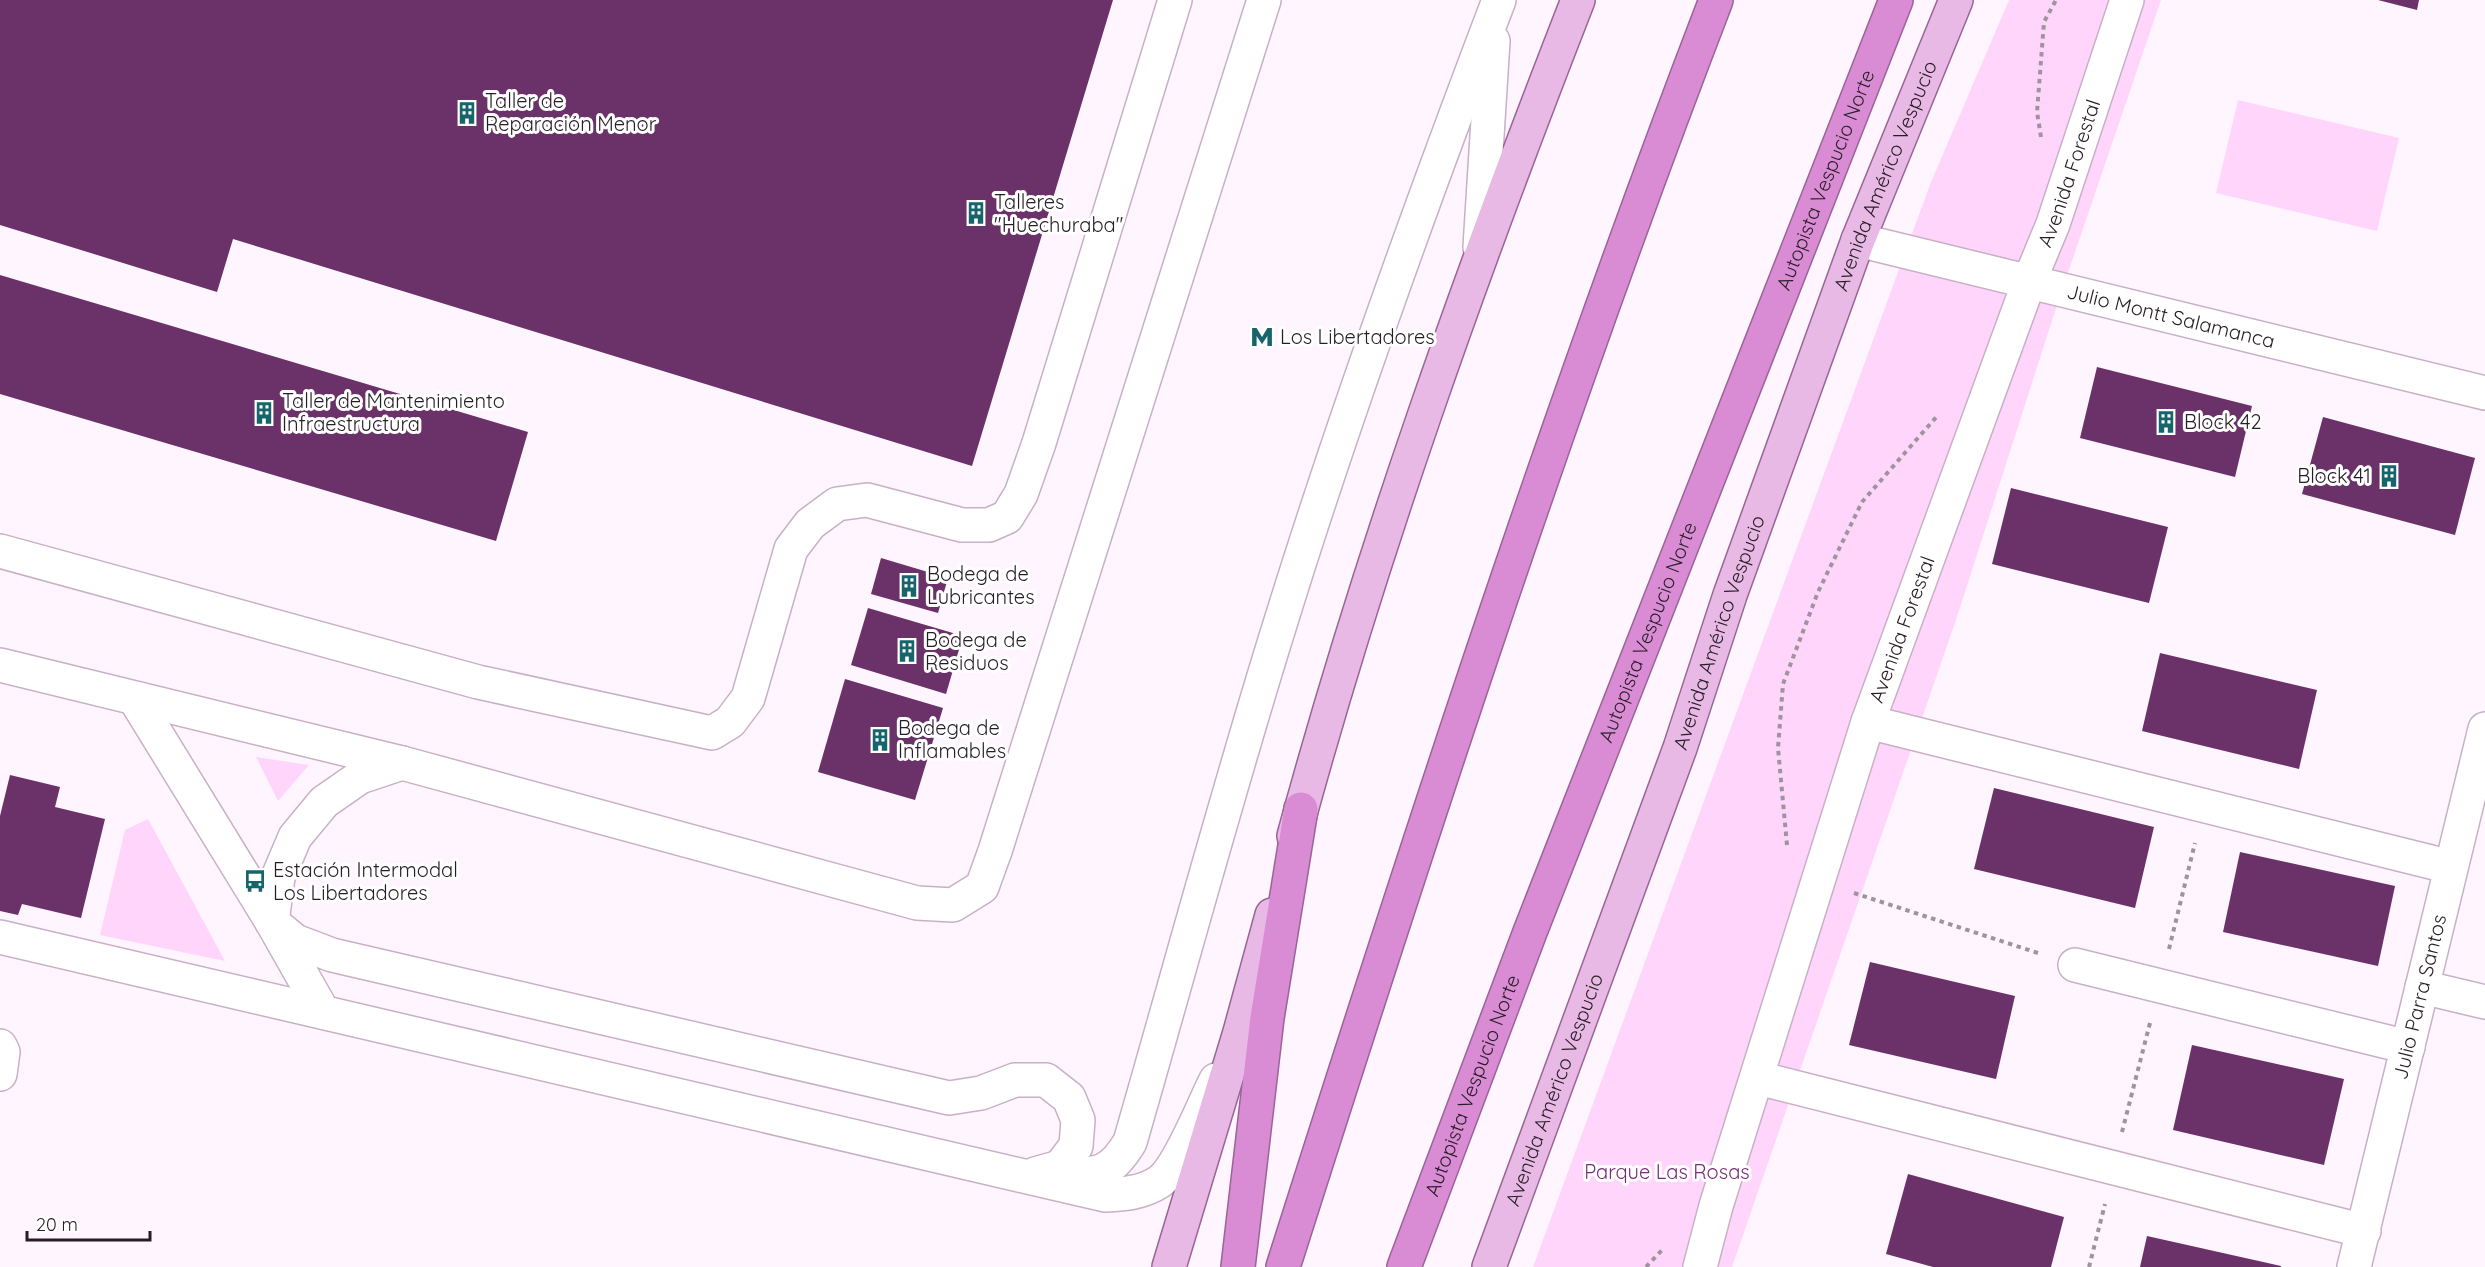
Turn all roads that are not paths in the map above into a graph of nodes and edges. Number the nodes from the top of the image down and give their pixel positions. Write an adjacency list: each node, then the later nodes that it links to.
1 (1175, 0): 13 (street)
2 (1264, 0): 18 (street)
3 (1578, 0): 10 (main road)
4 (1716, 0): 36 (highway)
5 (1896, 0): 37 (highway, Autopista Vespucio Norte)
6 (1956, 0): 9 (main road, Avenida Américo Vespucio)
7 (2127, 0): 11 (street, Avenida Forestal)
8 (1497, 5): 10 (street); 32 (street)
9 (1858, 240): 11 (street, Julio Montt Salamanca); 38 (main road, Avenida Américo Vespucio)
10 (1480, 255): 19 (main road)
11 (2029, 282): 12 (street, Julio Montt Salamanca); 16 (street, Avenida Forestal)
12 (2485, 393)
13 (0, 551)
14 (0, 665): 15 (street)
15 (135, 699): 18 (street); 21 (street)
16 (1868, 722): 20 (street); 31 (street, Avenida Forestal)
17 (2485, 729): 20 (street, Julio Parra Santos)
18 (402, 763): 21 (street)
19 (1301, 809): 27 (main road); 35 (highway)
20 (2451, 867): 24 (street, Julio Parra Santos)
21 (272, 922): 26 (street); 32 (street)
22 (0, 937): 26 (street)
23 (2075, 965): 29 (street)
24 (2422, 987): 25 (street); 29 (street, Julio Parra Santos)
25 (2485, 1002)
26 (323, 1012): 32 (street)
27 (1240, 1032): 32 (street); 34 (main road)
28 (0, 1046): 30 (street)
29 (2408, 1047): 33 (street, Julio Parra Santos)
30 (0, 1074)
31 (1758, 1078): 33 (street); 39 (street, Avenida Forestal)
32 (1024, 1177)
33 (2364, 1231): 40 (street, Julio Parra Santos)
34 (1169, 1267)
35 (1238, 1267)
36 (1283, 1267)
37 (1404, 1267)
38 (1489, 1267)
39 (1700, 1267)
40 (2355, 1267)

